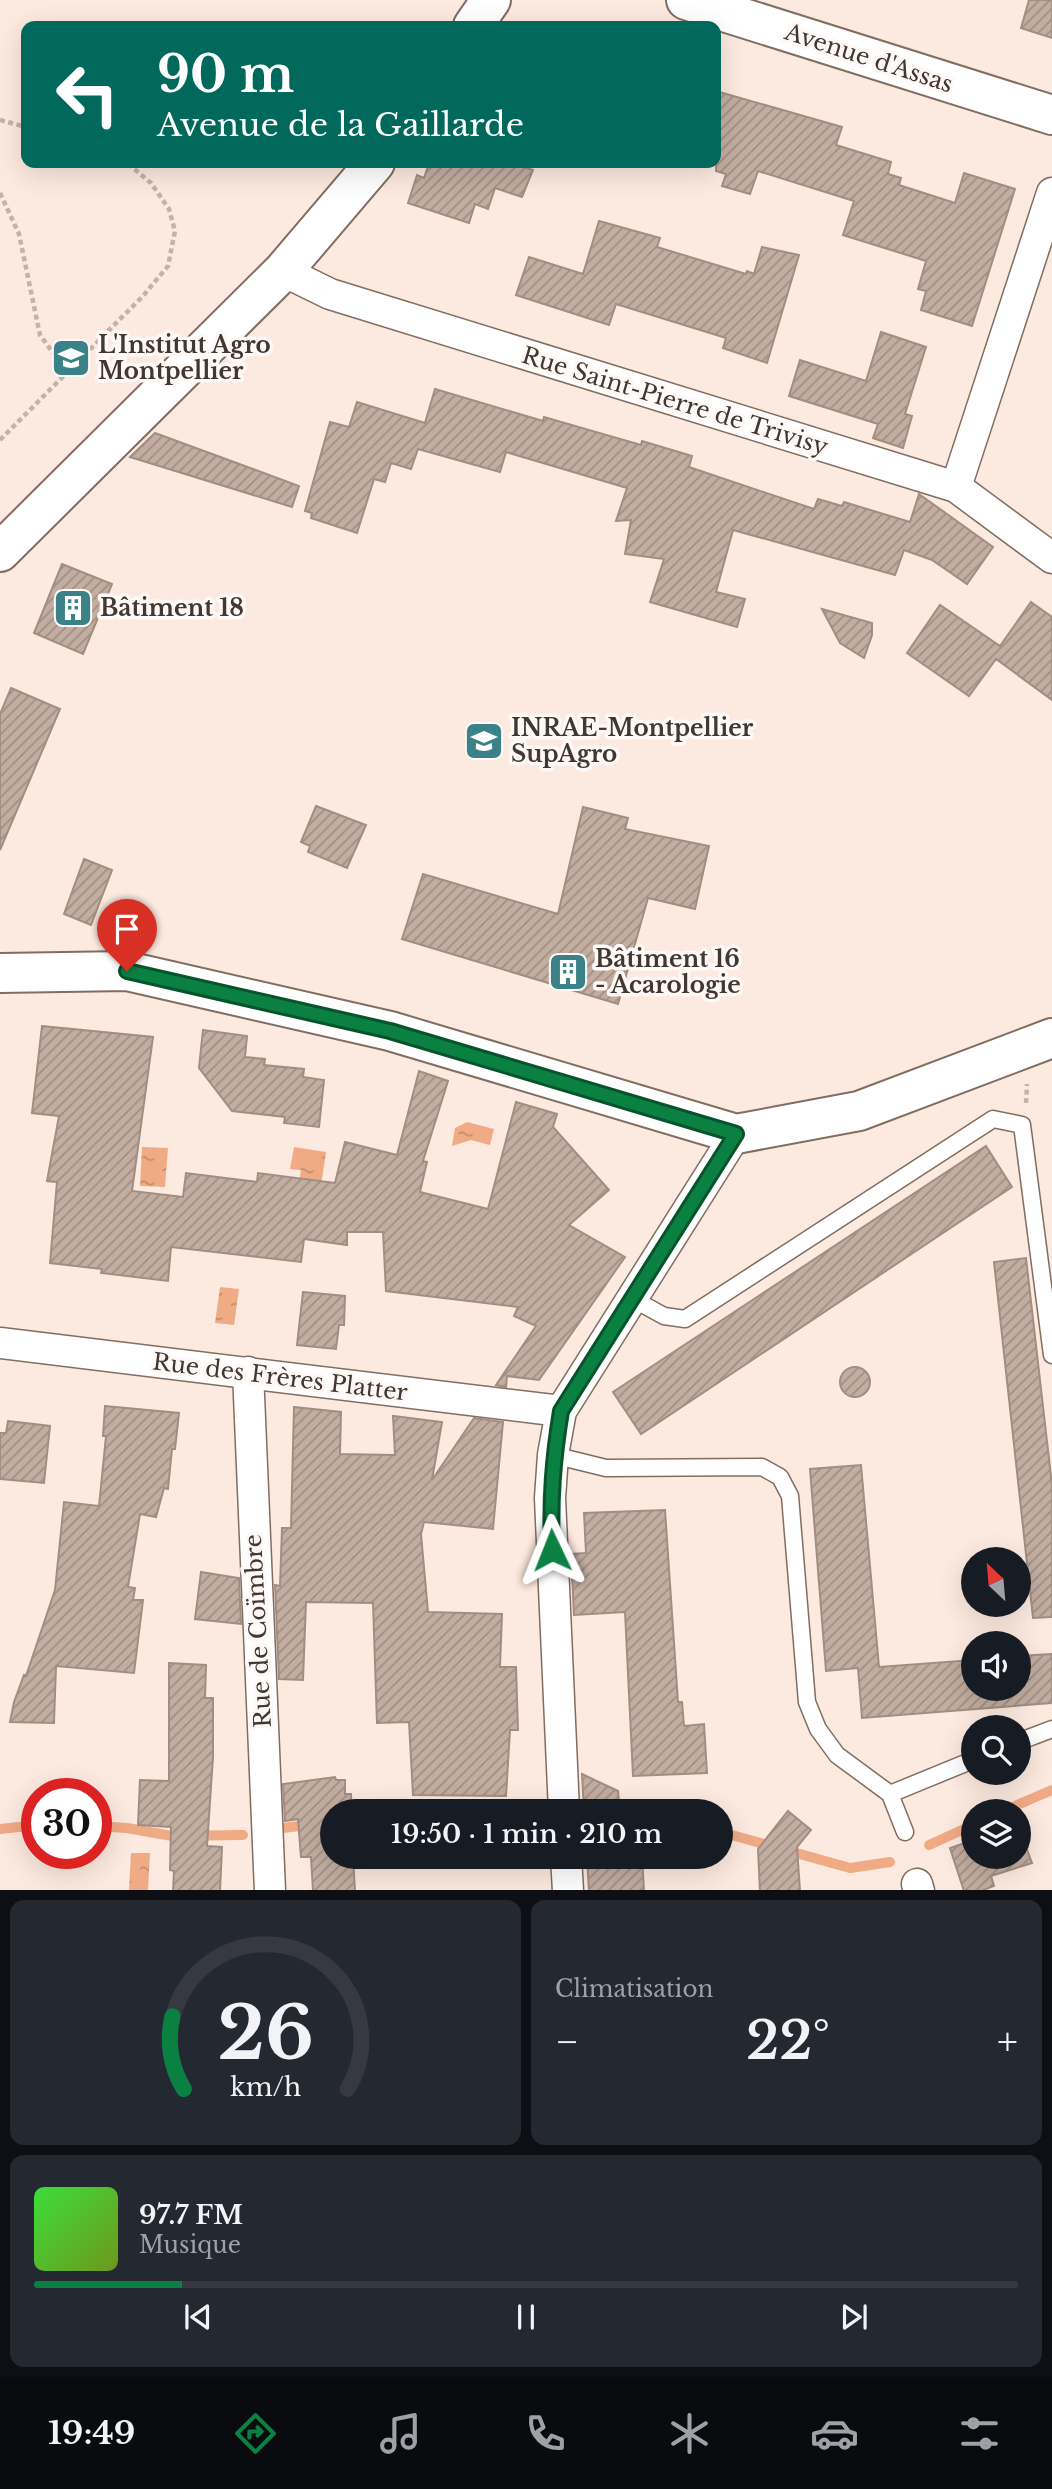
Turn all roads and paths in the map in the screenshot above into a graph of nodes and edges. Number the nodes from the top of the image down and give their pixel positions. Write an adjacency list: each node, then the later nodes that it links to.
1 (491, 0): 3 (street)
2 (686, 0): 4 (street, Avenue d'Assas)
3 (476, 21)
4 (1052, 116)
5 (0, 120): 6 (path)
6 (21, 126)
7 (133, 168): 12 (path)
8 (371, 168): 11 (street)
9 (1052, 192): 14 (street)
10 (0, 193): 12 (path)
11 (283, 271): 14 (street, Rue Saint-Pierre de Trivisy); 15 (street)
12 (67, 372): 13 (path)
13 (0, 440)
14 (956, 487): 16 (street, Rue Saint-Pierre de Trivisy)
15 (0, 552)
16 (1052, 558)
17 (0, 973): 19 (street)
18 (1052, 1038): 19 (street)
19 (736, 1134): 20 (street)
20 (633, 1299): 22 (lane); 24 (street)
21 (0, 1343): 23 (street, Rue des Frères Platter)
22 (1052, 1355)
23 (248, 1372): 24 (street, Rue des Frères Platter); 33 (street, Rue de Coïmbre)
24 (561, 1411): 25 (street)
25 (553, 1455): 29 (lane); 30 (street)
26 (1052, 1728): 27 (lane)
27 (1031, 1737)
28 (961, 1765): 29 (lane)
29 (890, 1794): 31 (lane)
30 (563, 1799)
31 (905, 1832)
32 (567, 1869): 34 (street)
33 (270, 1890)
34 (568, 1890)

